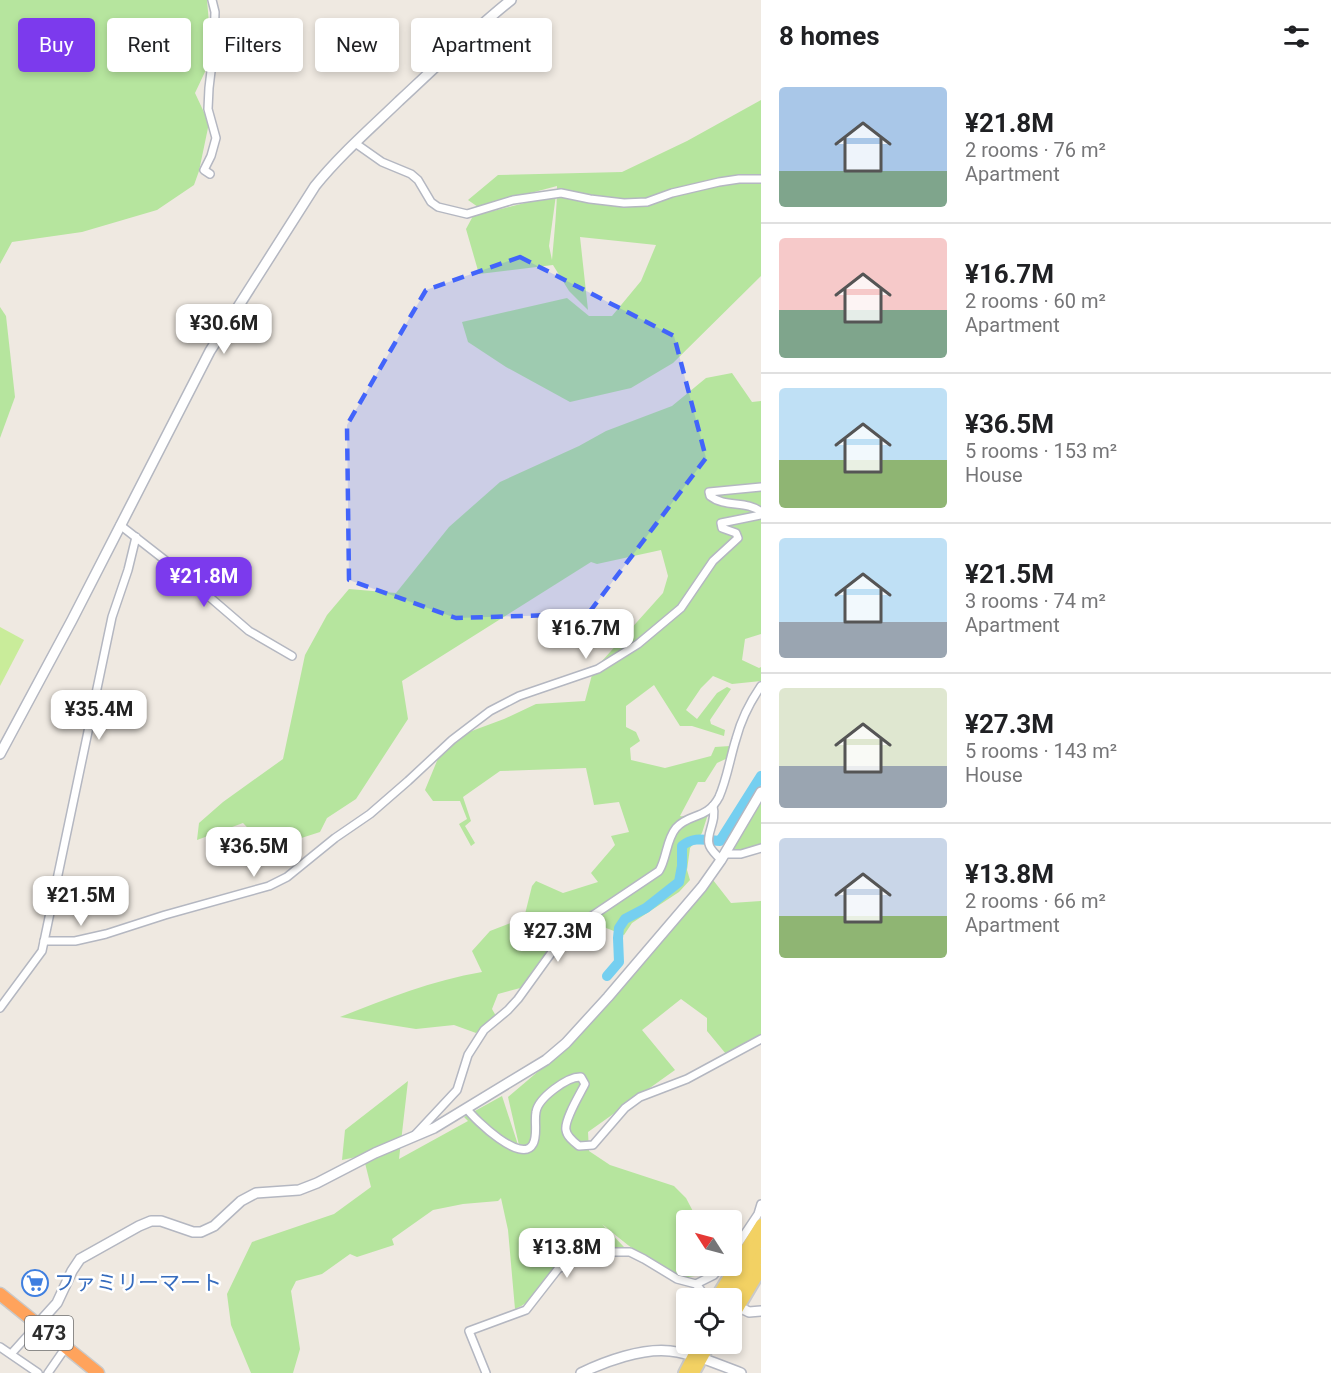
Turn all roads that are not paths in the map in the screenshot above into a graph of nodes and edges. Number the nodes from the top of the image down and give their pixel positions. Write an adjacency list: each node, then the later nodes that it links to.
1 (212, 0): 4 (street)
2 (512, 0): 3 (street)
3 (355, 143): 5 (street); 8 (street)
4 (210, 174)
5 (761, 179)
6 (761, 487): 7 (street)
7 (761, 513): 17 (street)
8 (120, 525): 9 (street); 12 (street)
9 (136, 537): 10 (street); 17 (street)
10 (292, 656)
11 (761, 686): 14 (street)
12 (0, 754)
13 (761, 792): 16 (street)
14 (713, 806): 16 (street); 21 (street)
15 (761, 848): 16 (street)
16 (722, 857): 20 (street)
17 (44, 941): 18 (street)
18 (0, 1008)
19 (761, 1039): 20 (street)
20 (467, 1109): 21 (street)
21 (414, 1136): 38 (street)
22 (761, 1204): 24 (street)
23 (761, 1224): 31 (main road)
24 (742, 1238)
25 (761, 1238): 32 (main road)
26 (761, 1254): 33 (main road)
27 (761, 1270): 35 (main road)
28 (712, 1276): 29 (street)
29 (696, 1284): 30 (street); 48 (street)
30 (699, 1288)
31 (722, 1288)
32 (731, 1288)
33 (742, 1293)
34 (0, 1294): 38 (highway, 473)
35 (742, 1297)
36 (742, 1311): 37 (street)
37 (761, 1311)
38 (38, 1324): 40 (highway, 473); 41 (street)
39 (0, 1347): 41 (street)
40 (66, 1347): 46 (street); 47 (highway, 473)
41 (11, 1354): 45 (street)
42 (697, 1354): 44 (main road)
43 (700, 1354): 44 (main road)
44 (697, 1357): 49 (street); 50 (main road); 51 (main road); 52 (street)
45 (38, 1373)
46 (48, 1373)
47 (98, 1373)
48 (486, 1373)
49 (581, 1373)
50 (684, 1373)
51 (694, 1373)
52 (741, 1373)

